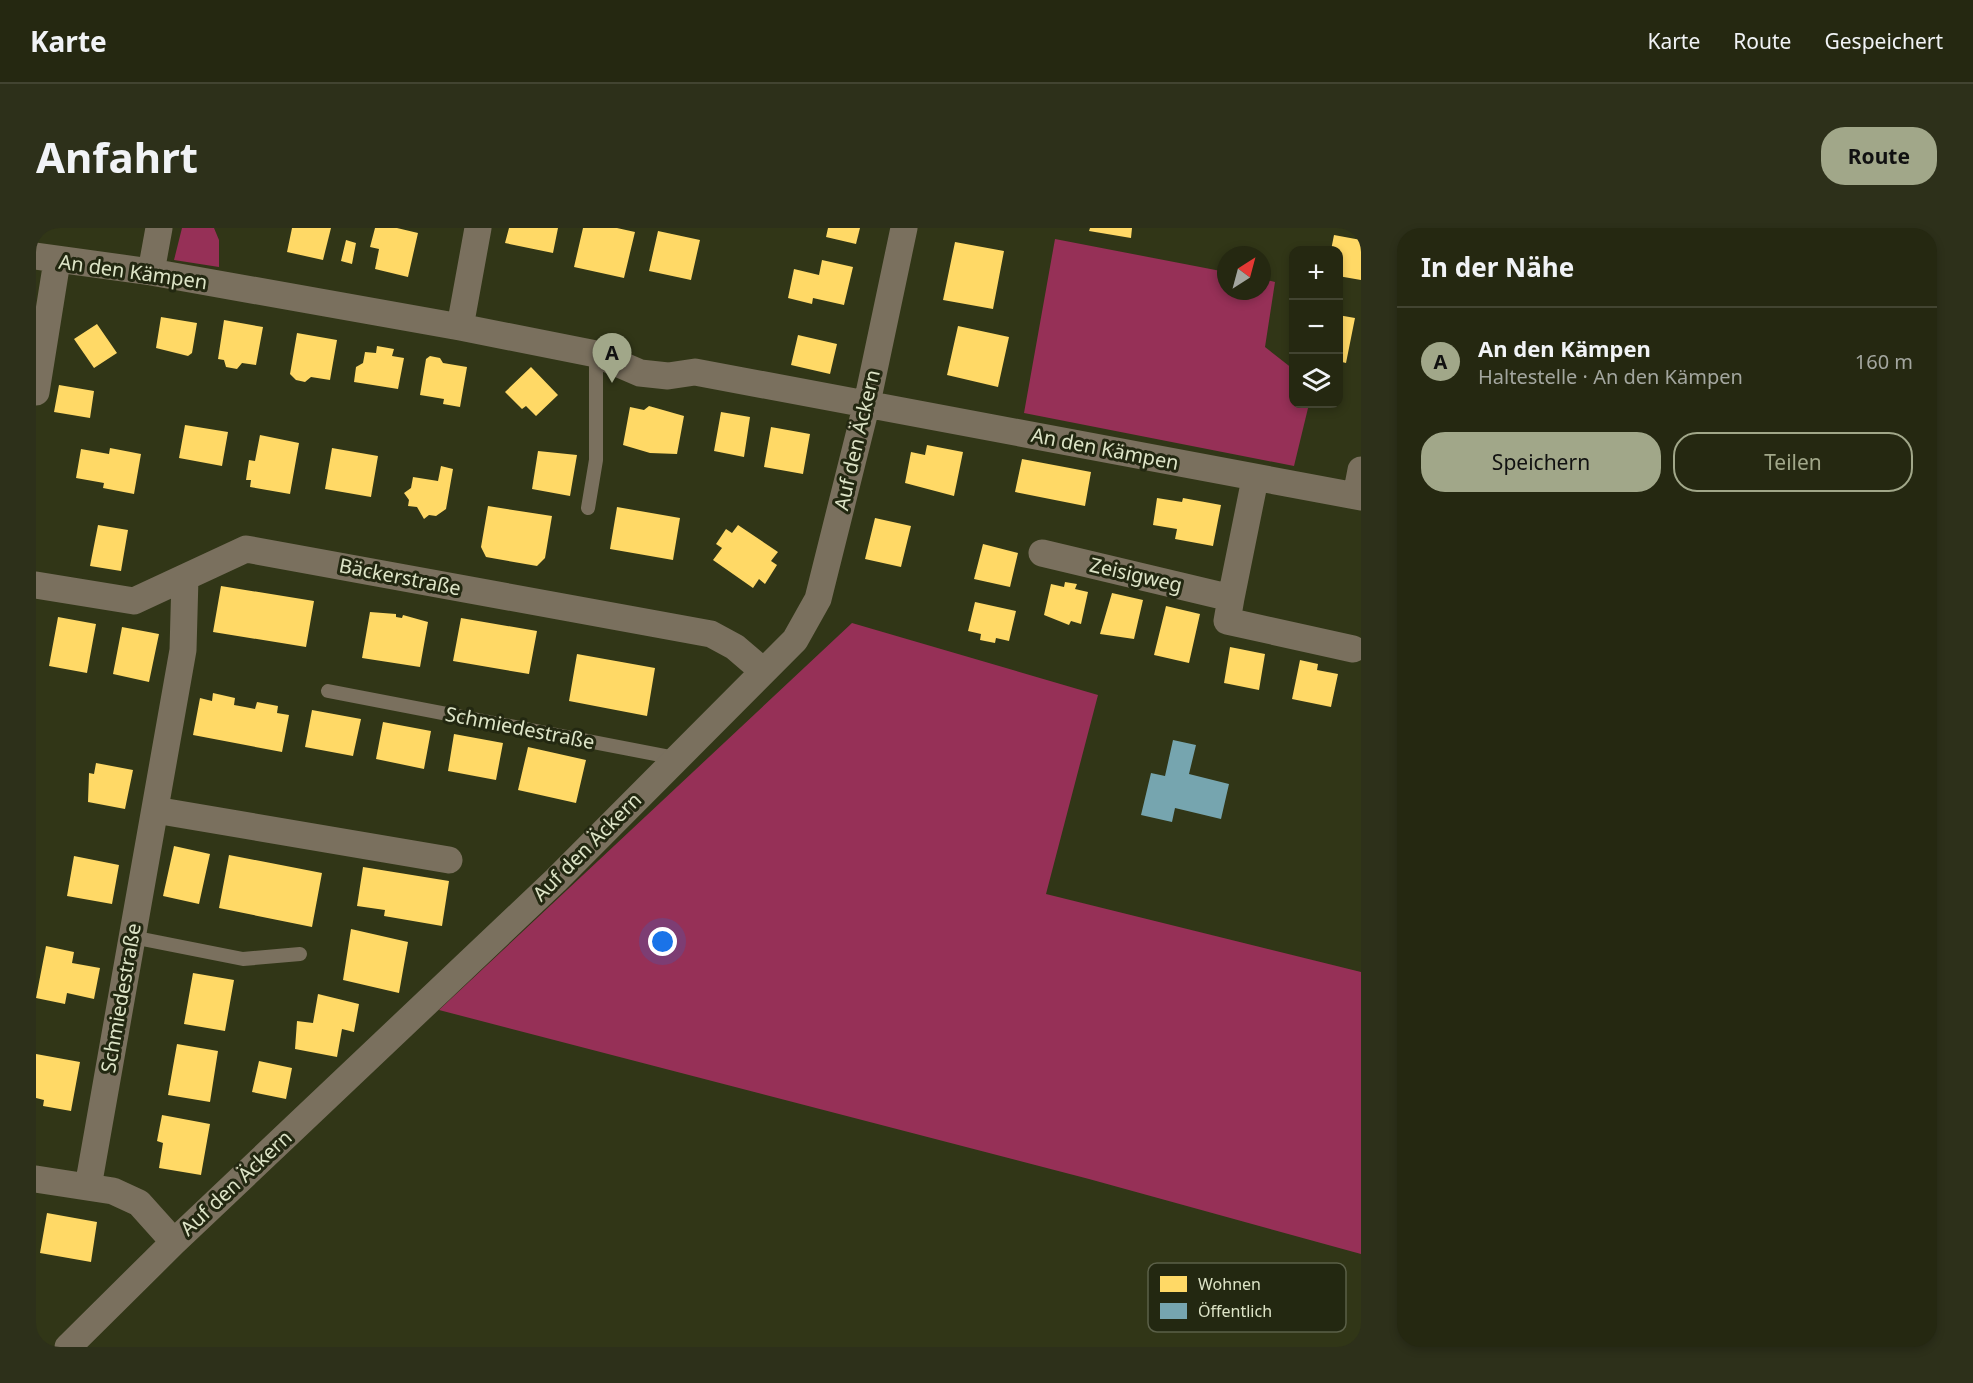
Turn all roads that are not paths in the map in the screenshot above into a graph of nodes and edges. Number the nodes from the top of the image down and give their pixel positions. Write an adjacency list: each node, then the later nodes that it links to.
1 (159, 228): 5 (street)
2 (478, 228): 6 (street)
3 (904, 228): 9 (street, Auf den Äckern)
4 (46, 259): 5 (street, An den Kämpen); 8 (street)
5 (151, 272): 6 (street, An den Kämpen)
6 (460, 327): 7 (street, An den Kämpen)
7 (596, 354): 9 (street, An den Kämpen); 12 (lane)
8 (36, 392)
9 (867, 403): 10 (street, An den Kämpen); 18 (street, Auf den Äckern)
10 (1255, 479): 11 (street, An den Kämpen); 16 (street)
11 (1359, 488)
12 (588, 508)
13 (1042, 553): 16 (street, Zeisigweg)
14 (185, 578): 15 (street, Bäckerstraße); 18 (street, Bäckerstraße); 21 (street, Schmiedestraße)
15 (36, 585)
16 (1231, 598): 17 (street)
17 (1353, 649)
18 (763, 671): 20 (street, Auf den Äckern)
19 (328, 691): 20 (lane, Schmiedestraße)
20 (676, 758): 27 (street, Auf den Äckern)
21 (155, 810): 22 (street); 23 (street, Schmiedestraße)
22 (449, 860)
23 (132, 937): 24 (lane); 26 (street, Schmiedestraße)
24 (300, 954)
25 (36, 1179): 26 (street)
26 (88, 1187): 27 (street)
27 (174, 1242): 28 (street, Auf den Äckern)
28 (68, 1347)

